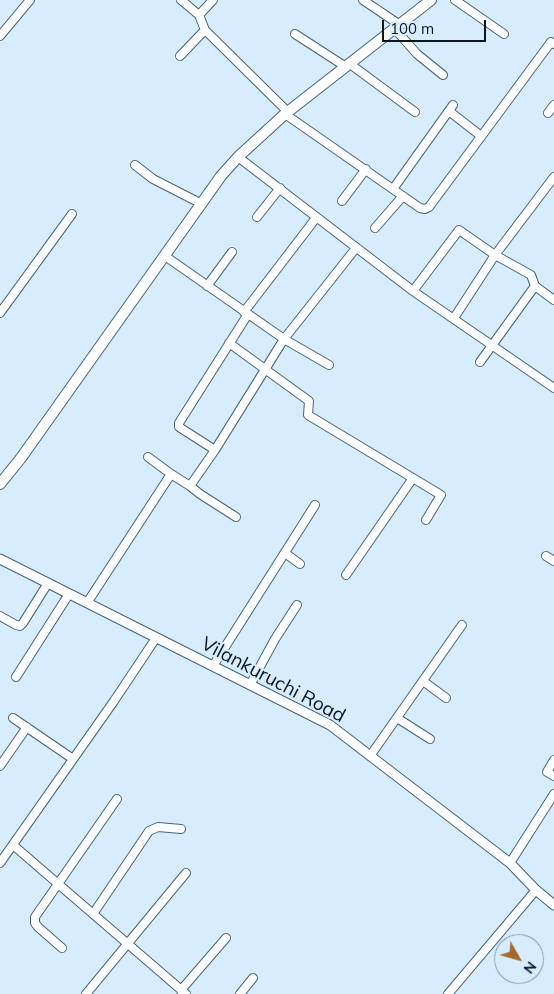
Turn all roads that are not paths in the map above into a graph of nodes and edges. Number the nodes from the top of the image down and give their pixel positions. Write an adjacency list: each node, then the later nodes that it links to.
1 (30, 0): 10 (street)
2 (182, 0): 7 (street)
3 (213, 0): 7 (street)
4 (363, 0): 8 (street)
5 (431, 0): 8 (main road)
6 (455, 0): 12 (street)
7 (199, 15): 9 (street)
8 (397, 27): 15 (main road); 16 (street)
9 (205, 30): 14 (street); 19 (street)
10 (2, 31)
11 (295, 34): 15 (street)
12 (504, 34)
13 (554, 44): 21 (street)
14 (180, 56)
15 (348, 65): 18 (street); 19 (main road)
16 (443, 75)
17 (554, 105): 20 (street)
18 (415, 112)
19 (286, 113): 22 (main road); 24 (street)
20 (548, 113)
21 (481, 136): 27 (street); 28 (street)
22 (238, 157): 26 (street); 30 (main road)
23 (135, 165): 30 (street)
24 (366, 170): 27 (street); 29 (street)
25 (554, 177): 37 (street)
26 (280, 188): 32 (street); 33 (street)
27 (393, 189): 28 (street)
28 (403, 196): 34 (street)
29 (342, 202)
30 (202, 204): 38 (main road)
31 (72, 214): 43 (street)
32 (257, 217)
33 (316, 218): 35 (street); 44 (street)
34 (375, 228)
35 (356, 248): 41 (street); 46 (street)
36 (232, 252): 39 (street)
37 (495, 255): 40 (street); 41 (street); 45 (street)
38 (165, 256): 39 (street); 57 (main road)
39 (207, 286): 44 (street)
40 (535, 286): 42 (street); 48 (street)
41 (413, 291): 45 (street)
42 (554, 300)
43 (0, 313)
44 (246, 313): 46 (street); 47 (street)
45 (454, 318): 48 (street)
46 (284, 339): 50 (street); 51 (street)
47 (229, 343): 51 (street); 53 (street)
48 (492, 344): 49 (street); 52 (street)
49 (480, 362)
50 (329, 365)
51 (264, 369): 53 (street); 56 (street)
52 (554, 388)
53 (215, 450): 58 (street)
54 (148, 457): 55 (street)
55 (171, 474): 58 (street); 70 (street)
56 (413, 478): 61 (street); 67 (street)
57 (0, 484)
58 (190, 486): 60 (street)
59 (316, 506): 62 (street)
60 (236, 517)
61 (426, 520)
62 (285, 554): 66 (street); 75 (street)
63 (546, 556): 65 (street)
64 (0, 559): 68 (street, Vilankuruchi Road)
65 (554, 561)
66 (300, 564)
67 (346, 575)
68 (48, 583): 69 (street, Vilankuruchi Road); 72 (street)
69 (69, 594): 70 (street, Vilankuruchi Road); 76 (street)
70 (87, 603): 74 (street, Vilankuruchi Road)
71 (297, 605): 78 (street)
72 (0, 616)
73 (462, 625): 77 (street)
74 (156, 638): 75 (street, Vilankuruchi Road); 85 (street)
75 (213, 666): 78 (street, Vilankuruchi Road)
76 (16, 677)
77 (423, 681): 79 (street); 81 (street)
78 (250, 685): 84 (street, Vilankuruchi Road)
79 (446, 698)
80 (13, 718): 82 (street)
81 (397, 718): 83 (street); 84 (street)
82 (27, 728): 85 (street); 87 (street)
83 (430, 739)
84 (370, 756): 94 (street, Vilankuruchi Road)
85 (74, 758): 92 (street)
86 (554, 760): 88 (street)
87 (0, 766)
88 (554, 776)
89 (554, 794): 94 (street)
90 (117, 799): 96 (street)
91 (181, 829): 99 (street)
92 (13, 845): 93 (street); 96 (street)
93 (0, 863)
94 (510, 863): 97 (street, Vilankuruchi Road)
95 (186, 873): 101 (street)
96 (59, 884): 99 (street); 102 (street)
97 (536, 890): 98 (street, Vilankuruchi Road); 107 (street)
98 (554, 905)
99 (93, 914): 101 (street)
100 (226, 938): 104 (street)
101 (128, 944): 104 (street); 105 (street)
102 (62, 948)
103 (253, 978): 106 (street)
104 (183, 993)
105 (86, 994)
106 (240, 994)
107 (448, 994)

